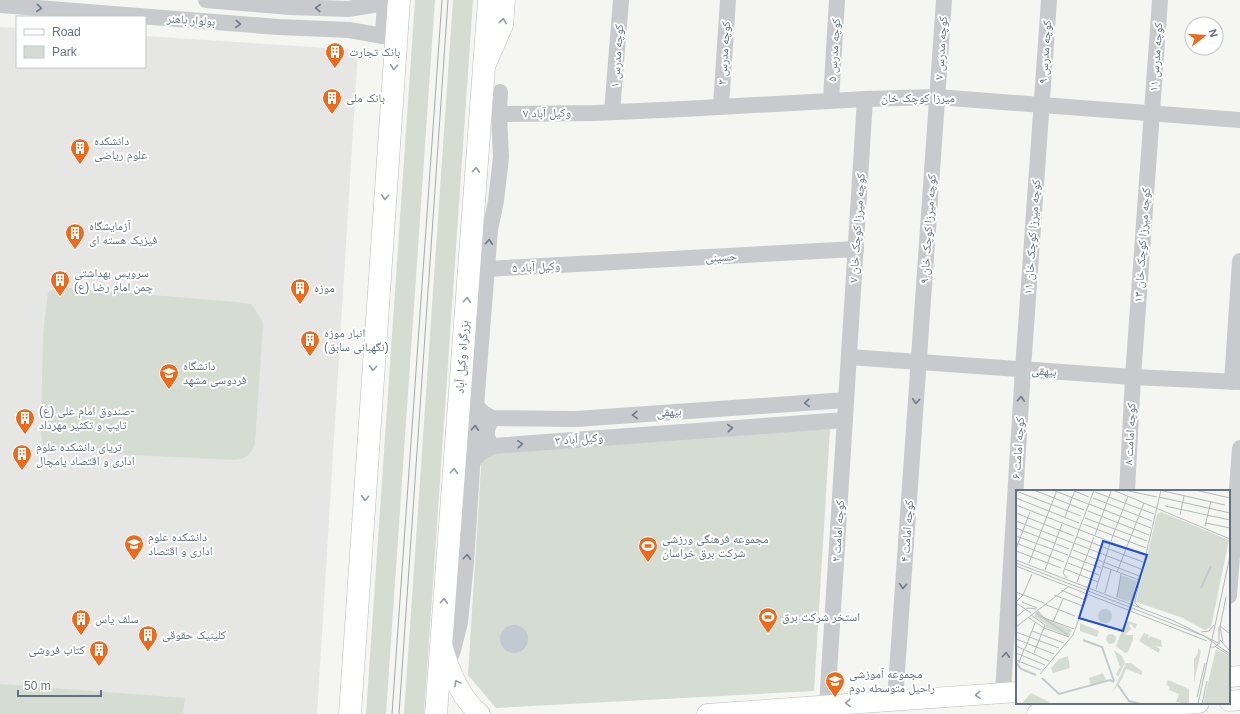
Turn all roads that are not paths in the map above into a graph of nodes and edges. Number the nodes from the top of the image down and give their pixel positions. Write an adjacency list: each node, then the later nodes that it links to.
1 (206, 0): 11 (street, بولوار باهنر)
2 (489, 0): 16 (highway, بزرگراه وکیل آباد)
3 (505, 0): 16 (main road, one-way to 3)
4 (621, 0): 23 (street, کوچه مدرس ۱)
5 (728, 0): 22 (street, کوچه مدرس ۳)
6 (838, 0): 20 (street, کوچه مدرس ۵)
7 (944, 0): 18 (street, کوچه مدرس ۷)
8 (1049, 0): 21 (street, کوچه مدرس ۹)
9 (1160, 0): 25 (street, کوچه مدرس ۱۱)
10 (390, 1): 14 (street, بولوار باهنر); 15 (street, بولوار باهنر); 60 (highway, one-way to 60)
11 (290, 3): 14 (street, بولوار باهنر, one-way to 11)
12 (0, 5): 13 (street, بولوار باهنر, one-way to 13)
13 (123, 8): 15 (street, بولوار باهنر, one-way to 15)
14 (348, 9): 15 (street)
15 (349, 30)
16 (484, 67): 50 (highway, بزرگراه وکیل آباد, one-way to 16)
17 (500, 92): 26 (street)
18 (937, 97): 19 (street, میرزا کوچک خان); 21 (street, میرزا کوچک خان); 33 (street, کوچه میرزا کوچک خان ۹)
19 (865, 98): 20 (street, میرزا کوچک خان); 28 (street, کوچه میرزا کوچک خان ۷)
20 (831, 100): 22 (street, میرزا کوچک خان)
21 (1042, 105): 25 (street, میرزا کوچک خان); 34 (street, کوچه میرزا کوچک خان ۱۱)
22 (721, 106): 23 (street, میرزا کوچک خان)
23 (612, 112): 24 (street, میرزا کوچک خان)
24 (595, 113): 26 (street, ۷ وکیل آباد)
25 (1152, 113): 27 (street, میرزا کوچک خان); 35 (street, کوچه میرزا کوچک خان ۱۳)
26 (499, 114): 31 (street, one-way to 26)
27 (1240, 120)
28 (856, 249): 30 (street, حسینی); 32 (street, کوچه میرزا کوچک خان ۷)
29 (1240, 261): 36 (street)
30 (586, 264): 31 (street, وکیل آباد ۵)
31 (487, 269): 38 (street)
32 (849, 357): 33 (street, بیهقی); 37 (street, کوچه امامت ۲)
33 (918, 362): 34 (street, بیهقی); 55 (street, کوچه امامت ۴, one-way to 55)
34 (1023, 369): 35 (street, بیهقی); 46 (street, کوچه امامت ۶, one-way to 34)
35 (1133, 377): 36 (street, بیهقی); 47 (street, کوچه امامت ۸)
36 (1236, 382)
37 (846, 400): 39 (street, بیهقی, one-way to 39); 41 (street, کوچه امامت ۲)
38 (476, 406): 40 (street); 45 (street, one-way to 38)
39 (691, 411): 40 (street, بیهقی, one-way to 40); 42 (street)
40 (492, 418): 43 (street)
41 (845, 420): 42 (street, بیهقی, one-way to 41); 59 (street, کوچه امامت ۲)
42 (691, 431): 43 (street, ۳ وکیل آباد, one-way to 42)
43 (493, 446): 45 (street, ۳ وکیل آباد)
44 (1240, 448): 49 (street)
45 (473, 461): 51 (street, one-way to 45)
46 (1018, 490)
47 (1127, 490)
48 (1016, 543): 54 (street, کوچه امامت ۶, one-way to 48)
49 (1230, 583)
50 (441, 640): 51 (main road); 61 (highway, بزرگراه وکیل آباد)
51 (448, 664): 62 (main road, one-way to 51)
52 (1240, 676): 53 (main road)
53 (1230, 677)
54 (1010, 693): 55 (main road, one-way to 55)
55 (895, 700): 59 (main road, one-way to 59)
56 (1240, 700): 57 (main road)
57 (1230, 701)
58 (1184, 704): 64 (main road)
59 (827, 705): 63 (main road)
60 (350, 714)
61 (436, 714)
62 (480, 714)
63 (707, 714)
64 (1037, 714)

